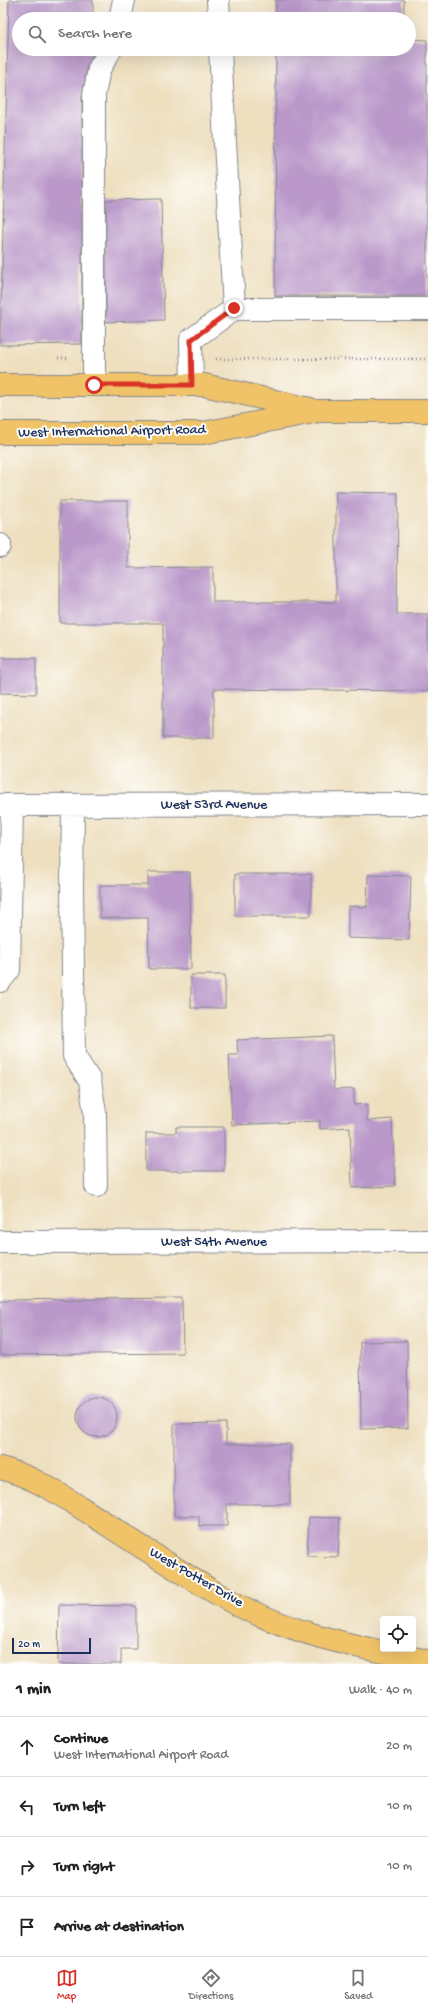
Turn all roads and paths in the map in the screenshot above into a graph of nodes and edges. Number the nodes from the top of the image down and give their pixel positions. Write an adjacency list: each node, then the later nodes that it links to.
1 (124, 0): 3 (street)
2 (218, 0): 4 (street)
3 (121, 12)
4 (219, 12)
5 (107, 56): 10 (street)
6 (220, 56): 7 (street)
7 (234, 308): 8 (street); 11 (street)
8 (428, 308)
9 (0, 385): 10 (main road, West International Airport Road)
10 (94, 385): 11 (main road, West International Airport Road)
11 (192, 385): 12 (main road, West International Airport Road)
12 (319, 411): 13 (main road, West International Airport Road); 14 (main road, West International Airport Road)
13 (428, 411)
14 (0, 433)
15 (428, 804): 16 (street, West 53rd Avenue)
16 (73, 805): 17 (street, West 53rd Avenue); 19 (street)
17 (6, 806): 18 (street)
18 (0, 982)
19 (96, 1186)
20 (428, 1241): 21 (street, West 54th Avenue)
21 (0, 1242)
22 (0, 1468): 23 (main road, West Potter Drive)
23 (428, 1662)

